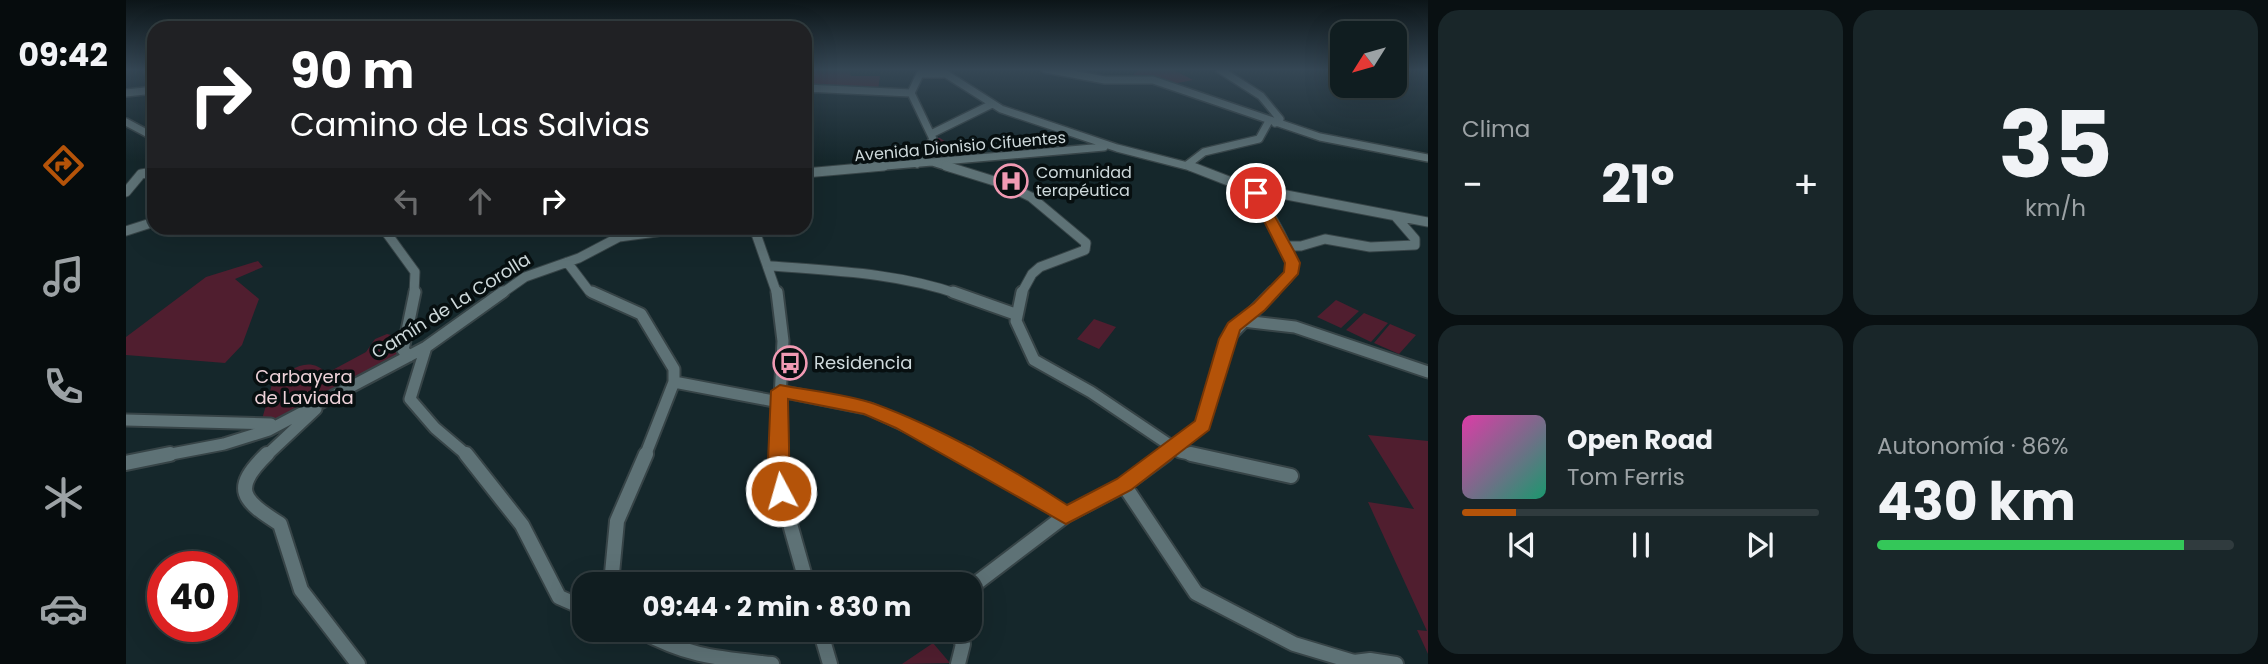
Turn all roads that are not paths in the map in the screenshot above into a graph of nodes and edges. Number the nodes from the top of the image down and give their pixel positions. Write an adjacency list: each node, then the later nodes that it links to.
1 (914, 100): 9 (street)
2 (986, 100): 5 (street)
3 (1210, 100): 7 (street)
4 (1267, 100): 7 (street)
5 (992, 104): 9 (street); 10 (street)
6 (126, 122): 8 (street)
7 (1272, 122): 11 (street); 14 (street)
8 (147, 133)
9 (931, 134): 13 (street)
10 (1097, 145): 12 (street, Avenida Dionisio Cifuentes); 14 (street, Avenida Dionisio Cifuentes)
11 (1428, 158)
12 (932, 162): 13 (street, Avenida Dionisio Cifuentes); 29 (street)
13 (917, 164): 15 (street, Avenida Dionisio Cifuentes)
14 (1188, 164): 17 (street, Avenida Dionisio Cifuentes)
15 (812, 172)
16 (147, 173): 18 (street)
17 (1255, 190): 19 (street, Avenida Dionisio Cifuentes); 26 (street)
18 (126, 192)
19 (1396, 218): 20 (street, Avenida Dionisio Cifuentes); 26 (street)
20 (1428, 222)
21 (147, 224): 22 (street)
22 (126, 231)
23 (388, 235): 32 (street)
24 (634, 235): 27 (street, Camín de La Corolla)
25 (757, 235): 28 (street)
26 (1285, 246): 30 (street)
27 (567, 262): 31 (street, Camín de La Corolla); 34 (street)
28 (771, 266): 29 (street); 35 (street)
29 (1015, 314): 39 (street)
30 (1243, 321): 33 (street); 39 (street)
31 (425, 346): 32 (street, Camín de La Corolla); 47 (street)
32 (409, 356): 36 (street, Camín de La Corolla)
33 (1428, 372)
34 (674, 382): 35 (street); 44 (street)
35 (779, 397): 43 (street); 45 (street)
36 (318, 405): 38 (street, Camín de La Corolla); 51 (street)
37 (126, 420): 38 (street)
38 (288, 421): 40 (street)
39 (1174, 447): 41 (street); 42 (street)
40 (126, 463)
41 (1291, 476)
42 (1124, 485): 43 (street); 55 (street)
43 (1066, 515): 46 (street)
44 (612, 572)
45 (804, 572)
46 (982, 579)
47 (572, 603)
48 (661, 642): 52 (street)
49 (824, 642): 53 (street)
50 (962, 642): 54 (street)
51 (358, 664)
52 (772, 664)
53 (830, 664)
54 (958, 664)
55 (1396, 664)

